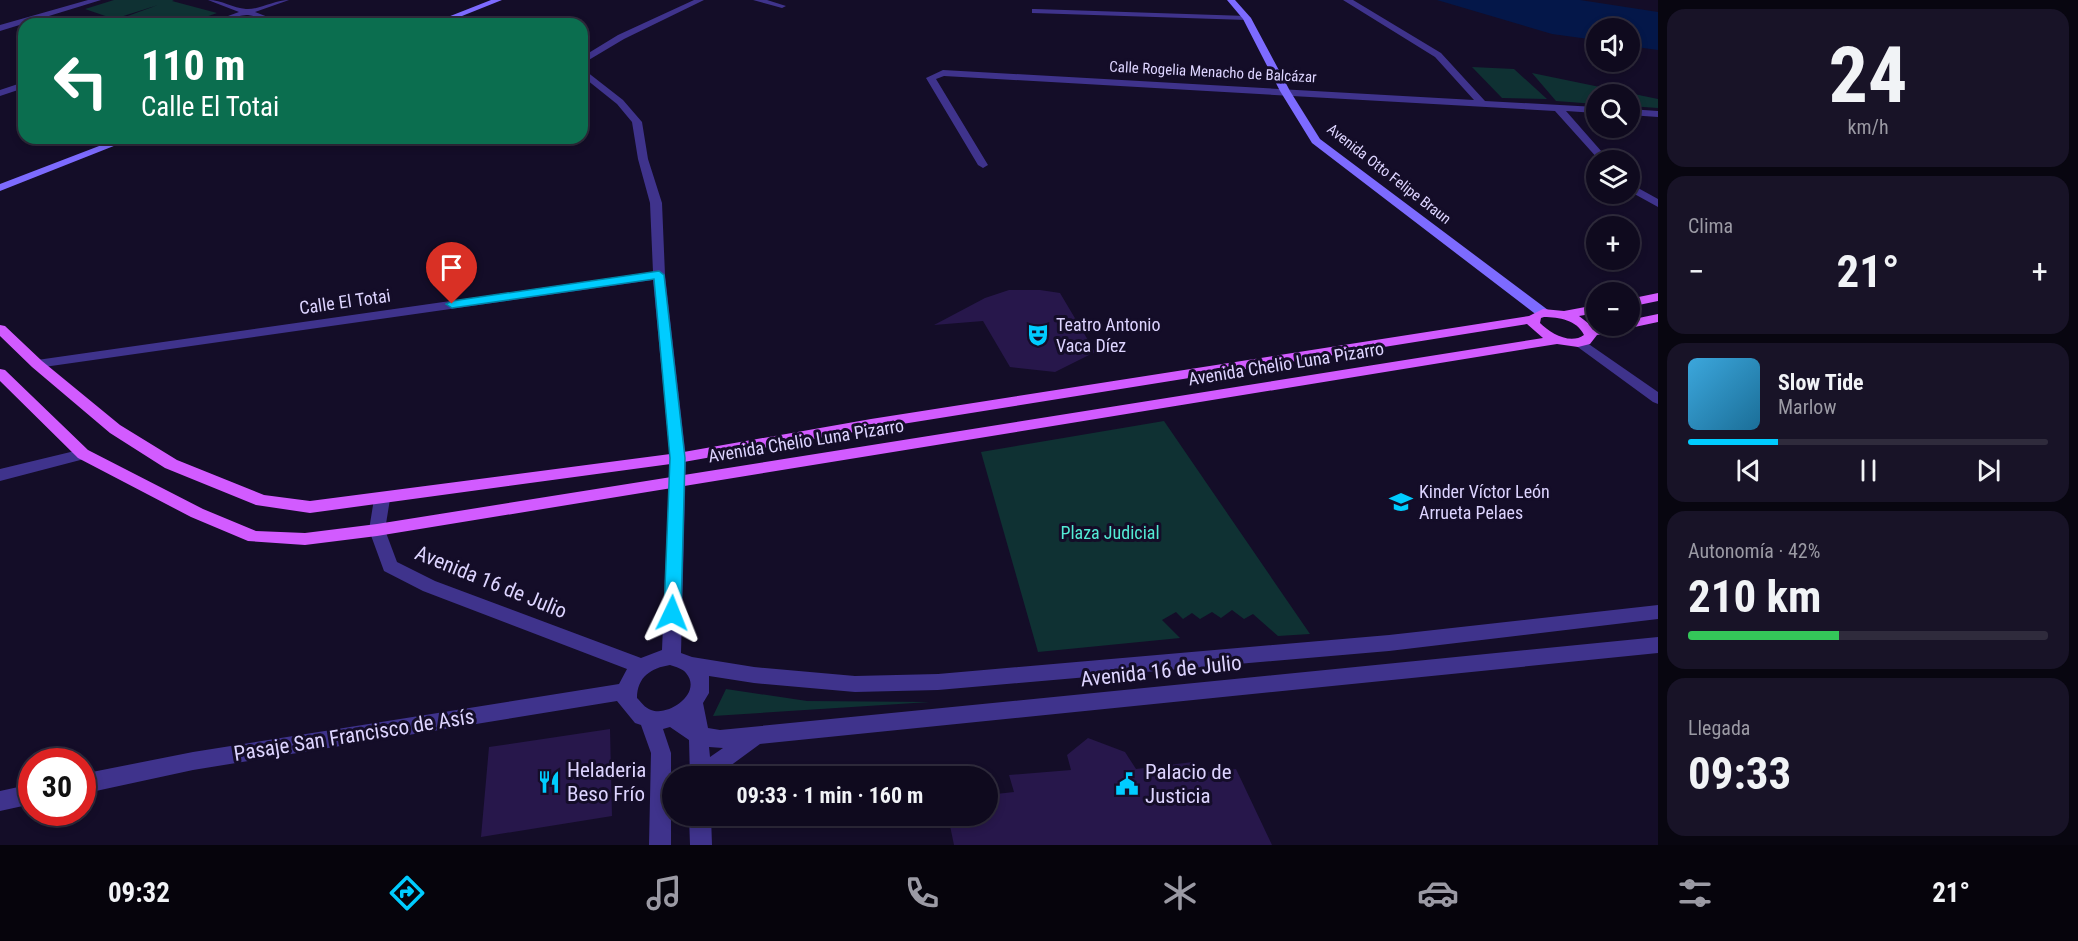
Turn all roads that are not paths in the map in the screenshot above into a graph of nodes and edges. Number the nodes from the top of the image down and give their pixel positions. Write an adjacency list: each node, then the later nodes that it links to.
1 (97, 0): 12 (street)
2 (212, 0): 11 (street)
3 (285, 0): 11 (street)
4 (498, 0): 15 (street)
5 (700, 0): 19 (street)
6 (757, 0): 9 (street)
7 (1232, 0): 16 (street, Avenida Otto Felipe Braun)
8 (1347, 0): 24 (street)
9 (782, 6)
10 (1035, 11): 16 (street)
11 (246, 12): 13 (street); 14 (street)
12 (35, 18)
13 (228, 18)
14 (264, 18)
15 (450, 18)
16 (1247, 18): 22 (street, Avenida Otto Felipe Braun)
17 (18, 23): 18 (street)
18 (0, 28)
19 (588, 57)
20 (588, 76): 35 (street)
21 (18, 87): 23 (street)
22 (1285, 91): 24 (street, Calle Rogelia Menacho de Balcázar); 31 (street, Calle Rogelia Menacho de Balcázar); 40 (street, Avenida Otto Felipe Braun)
23 (0, 93)
24 (1481, 102): 25 (street, Calle Rogelia Menacho de Balcázar)
25 (1557, 106): 26 (street, Calle Rogelia Menacho de Balcázar); 30 (street)
26 (1586, 109)
27 (1640, 113): 28 (street)
28 (1658, 114)
29 (114, 144): 32 (street)
30 (1595, 150)
31 (983, 165)
32 (0, 188)
33 (1640, 193): 34 (street)
34 (1658, 204)
35 (659, 275): 47 (street, Calle El Totai); 51 (street)
36 (1658, 297): 37 (main road)
37 (1640, 301)
38 (1586, 311): 39 (main road)
39 (1564, 315): 40 (main road, Avenida Chelio Luna Pizarro); 45 (main road)
40 (1538, 316): 46 (main road); 51 (main road, Avenida Chelio Luna Pizarro)
41 (1658, 318): 42 (main road)
42 (1640, 322)
43 (0, 329): 47 (main road, Avenida Chelio Luna Pizarro)
44 (1588, 336): 45 (main road)
45 (1585, 337): 46 (main road); 49 (street)
46 (1559, 340): 53 (main road, Avenida Chelio Luna Pizarro)
47 (37, 364): 54 (main road, Avenida Chelio Luna Pizarro)
48 (0, 373): 50 (main road, Avenida Chelio Luna Pizarro)
49 (1658, 399)
50 (83, 454): 52 (street); 55 (main road, Avenida Chelio Luna Pizarro)
51 (678, 458): 53 (street); 54 (main road, Avenida Chelio Luna Pizarro)
52 (0, 475)
53 (678, 481): 55 (main road, Avenida Chelio Luna Pizarro); 58 (street)
54 (382, 499): 55 (street)
55 (376, 530): 60 (street, Avenida 16 de Julio)
56 (1658, 612): 59 (street, Avenida 16 de Julio)
57 (1658, 645): 65 (street, Avenida 16 de Julio)
58 (671, 657): 59 (street); 60 (street)
59 (691, 665): 62 (street)
60 (641, 666): 61 (street)
61 (626, 691): 64 (street); 69 (street, Pasaje San Francisco de Asís)
62 (694, 704): 63 (street); 66 (street)
63 (673, 718): 64 (street); 66 (street)
64 (649, 719): 73 (street)
65 (757, 735): 66 (street, Avenida 16 de Julio); 68 (street)
66 (699, 736): 67 (street)
67 (701, 766)
68 (713, 766)
69 (96, 781)
70 (18, 797): 71 (street)
71 (0, 801)
72 (700, 826): 74 (street)
73 (660, 845)
74 (701, 845)

